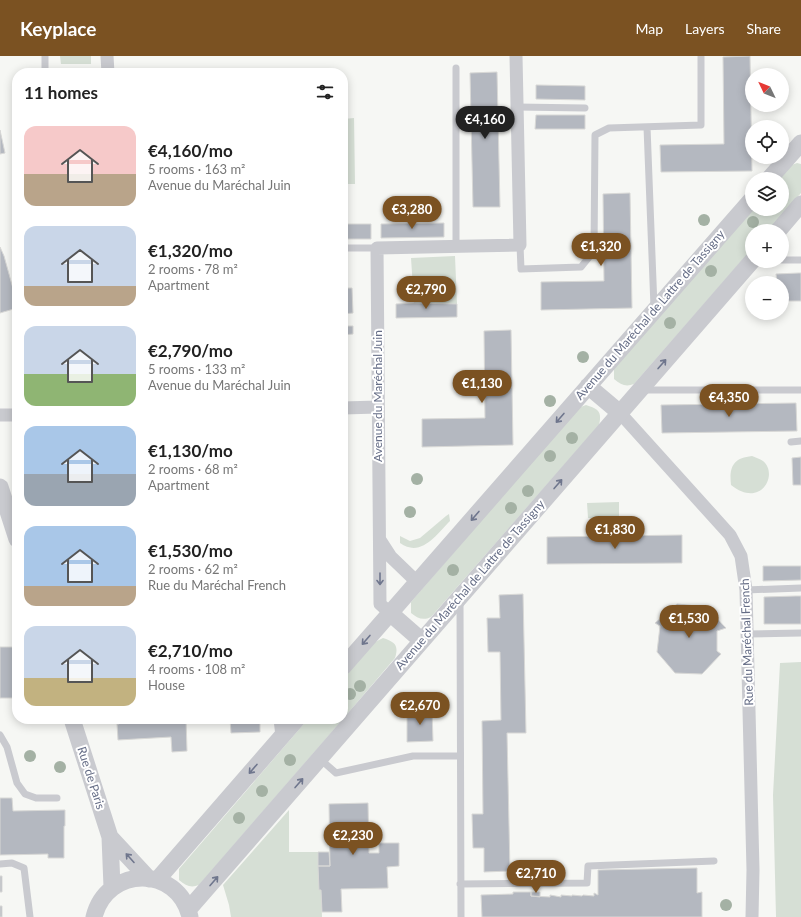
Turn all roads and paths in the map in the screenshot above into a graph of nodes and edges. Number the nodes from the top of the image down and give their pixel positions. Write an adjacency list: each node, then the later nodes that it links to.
1 (45, 56): 5 (lane)
2 (107, 56): 6 (street)
3 (516, 56): 8 (street)
4 (701, 57): 10 (lane)
5 (45, 68)
6 (108, 68)
7 (456, 68): 17 (lane)
8 (517, 107): 9 (lane); 16 (street)
9 (584, 108)
10 (647, 128): 16 (lane); 23 (lane)
11 (801, 143): 12 (street)
12 (775, 172)
13 (801, 204): 15 (street)
14 (745, 207): 23 (street, Avenue du Maréchal de Lattre de Tassigny)
15 (784, 224)
16 (520, 246): 17 (street)
17 (456, 247): 19 (street)
18 (348, 248): 19 (lane)
19 (377, 248): 27 (street, Avenue du Maréchal Juin)
20 (789, 260): 21 (lane)
21 (801, 260)
22 (745, 268): 25 (street, Avenue du Maréchal de Lattre de Tassigny, one-way to 22)
23 (654, 311): 24 (street, Avenue du Maréchal de Lattre de Tassigny)
24 (588, 386): 29 (street); 37 (street, Avenue du Maréchal de Lattre de Tassigny, one-way to 37)
25 (640, 390): 26 (lane); 29 (street, Avenue du Maréchal de Lattre de Tassigny)
26 (801, 390)
27 (378, 407): 28 (street); 36 (street, Avenue du Maréchal Juin)
28 (348, 408)
29 (620, 413): 39 (street, Rue du Maréchal French); 40 (street, Avenue du Maréchal de Lattre de Tassigny, one-way to 29)
30 (0, 415): 31 (street)
31 (12, 415)
32 (801, 441): 33 (lane)
33 (791, 442)
34 (0, 487): 35 (street)
35 (12, 523)
36 (380, 540): 37 (street); 41 (street, Avenue du Maréchal Juin, one-way to 41)
37 (417, 582): 41 (street, Avenue du Maréchal de Lattre de Tassigny)
38 (801, 588): 39 (lane)
39 (746, 590): 43 (street, Rue du Maréchal French)
40 (460, 597): 44 (street, Avenue du Maréchal de Lattre de Tassigny); 51 (lane)
41 (390, 613): 44 (street); 45 (street, Avenue du Maréchal de Lattre de Tassigny, one-way to 45)
42 (801, 633): 43 (lane)
43 (748, 634): 64 (street, Rue du Maréchal French)
44 (422, 641): 52 (street, Avenue du Maréchal de Lattre de Tassigny)
45 (348, 660)
46 (74, 724): 54 (street, Rue de Paris)
47 (281, 724): 50 (street)
48 (293, 724): 50 (street)
49 (0, 735): 53 (lane)
50 (282, 736): 57 (street, one-way to 57)
51 (460, 756): 52 (lane); 58 (lane)
52 (319, 759): 60 (street, Avenue du Maréchal de Lattre de Tassigny, one-way to 52)
53 (57, 798)
54 (110, 837): 57 (street, Rue de Paris, one-way to 54); 59 (street, Rue de Paris)
55 (714, 861): 58 (lane)
56 (0, 864): 61 (lane)
57 (153, 879): 59 (street); 60 (street, Rue de Paris)
58 (460, 884): 63 (lane)
59 (112, 888): 62 (street)
60 (189, 914)
61 (30, 917)
62 (94, 917)
63 (460, 917)
64 (752, 917)

